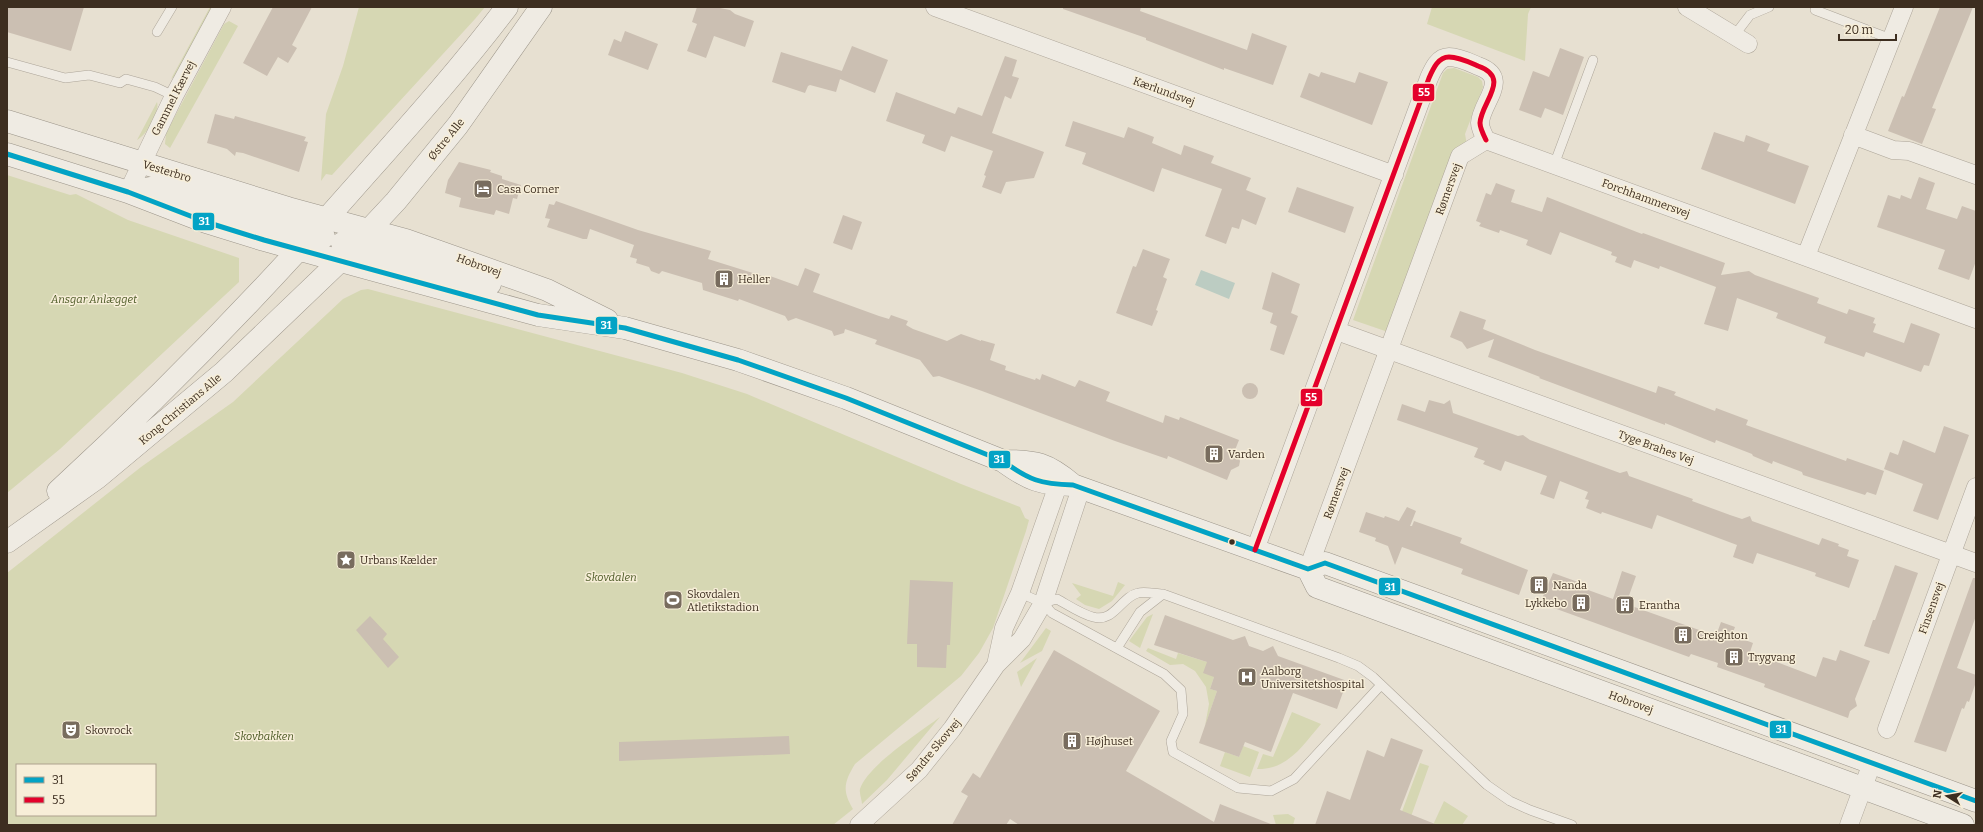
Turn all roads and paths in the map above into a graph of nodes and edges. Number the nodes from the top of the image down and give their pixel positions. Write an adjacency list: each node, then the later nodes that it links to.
1 (172, 7): 10 (lane)
2 (222, 7): 15 (street, Gammel Kærvej)
3 (507, 7): 25 (main road)
4 (540, 7): 26 (main road, Østre Alle)
5 (934, 7): 22 (street, Kærlundsvej)
6 (1687, 7): 12 (street)
7 (1769, 7): 12 (lane)
8 (1904, 7): 11 (street)
9 (1815, 10): 11 (lane)
10 (157, 32)
11 (1891, 39): 17 (street)
12 (1741, 40)
13 (1593, 60): 21 (lane)
14 (7, 62): 15 (lane)
15 (174, 96): 20 (street, Gammel Kærvej)
16 (7, 121): 20 (main road, Vesterbro)
17 (1853, 135): 23 (street); 28 (street)
18 (1486, 140): 21 (street, Forchhammersvej); 22 (street); 33 (street, Rømersvej)
19 (7, 154): 24 (main road)
20 (141, 163): 24 (street, Gammel Kærvej); 25 (main road, Vesterbro)
21 (1554, 165): 28 (street, Forchhammersvej)
22 (1394, 175): 32 (street)
23 (1976, 175)
24 (128, 192): 27 (main road)
25 (327, 219): 26 (main road); 27 (main road)
26 (362, 237): 27 (main road); 29 (main road, Østre Alle); 31 (main road)
27 (305, 243): 29 (main road); 36 (main road, Kong Christians Alle)
28 (1806, 256): 30 (street, Forchhammersvej)
29 (340, 261): 31 (main road); 37 (main road, Kong Christians Alle)
30 (1976, 319)
31 (625, 328): 34 (main road)
32 (1336, 331): 33 (street, Tyge Brahes Vej); 38 (street)
33 (1389, 350): 39 (street, Tyge Brahes Vej); 41 (street, Rømersvej)
34 (1071, 486): 38 (main road); 42 (street, Søndre Skovvej); 44 (street, Søndre Skovvej)
35 (1976, 486): 39 (street, Finsensvej)
36 (7, 538)
37 (7, 542)
38 (1255, 550): 41 (main road)
39 (1950, 554): 40 (street, Tyge Brahes Vej); 48 (street, Finsensvej)
40 (1976, 563)
41 (1308, 569): 49 (main road); 50 (main road, Hobrovej)
42 (1020, 593): 44 (lane); 46 (street, Søndre Skovvej)
43 (1163, 594): 44 (lane); 45 (lane); 47 (lane)
44 (1043, 603): 45 (lane); 46 (street, Søndre Skovvej)
45 (1117, 648): 47 (lane)
46 (996, 665): 52 (street, Søndre Skovvej)
47 (1381, 684): 53 (lane)
48 (1887, 729)
49 (1872, 763): 50 (street); 51 (main road)
50 (1863, 787): 54 (street); 55 (main road, Hobrovej)
51 (1976, 801)
52 (859, 825)
53 (1572, 825)
54 (1849, 825)
55 (1963, 825)

